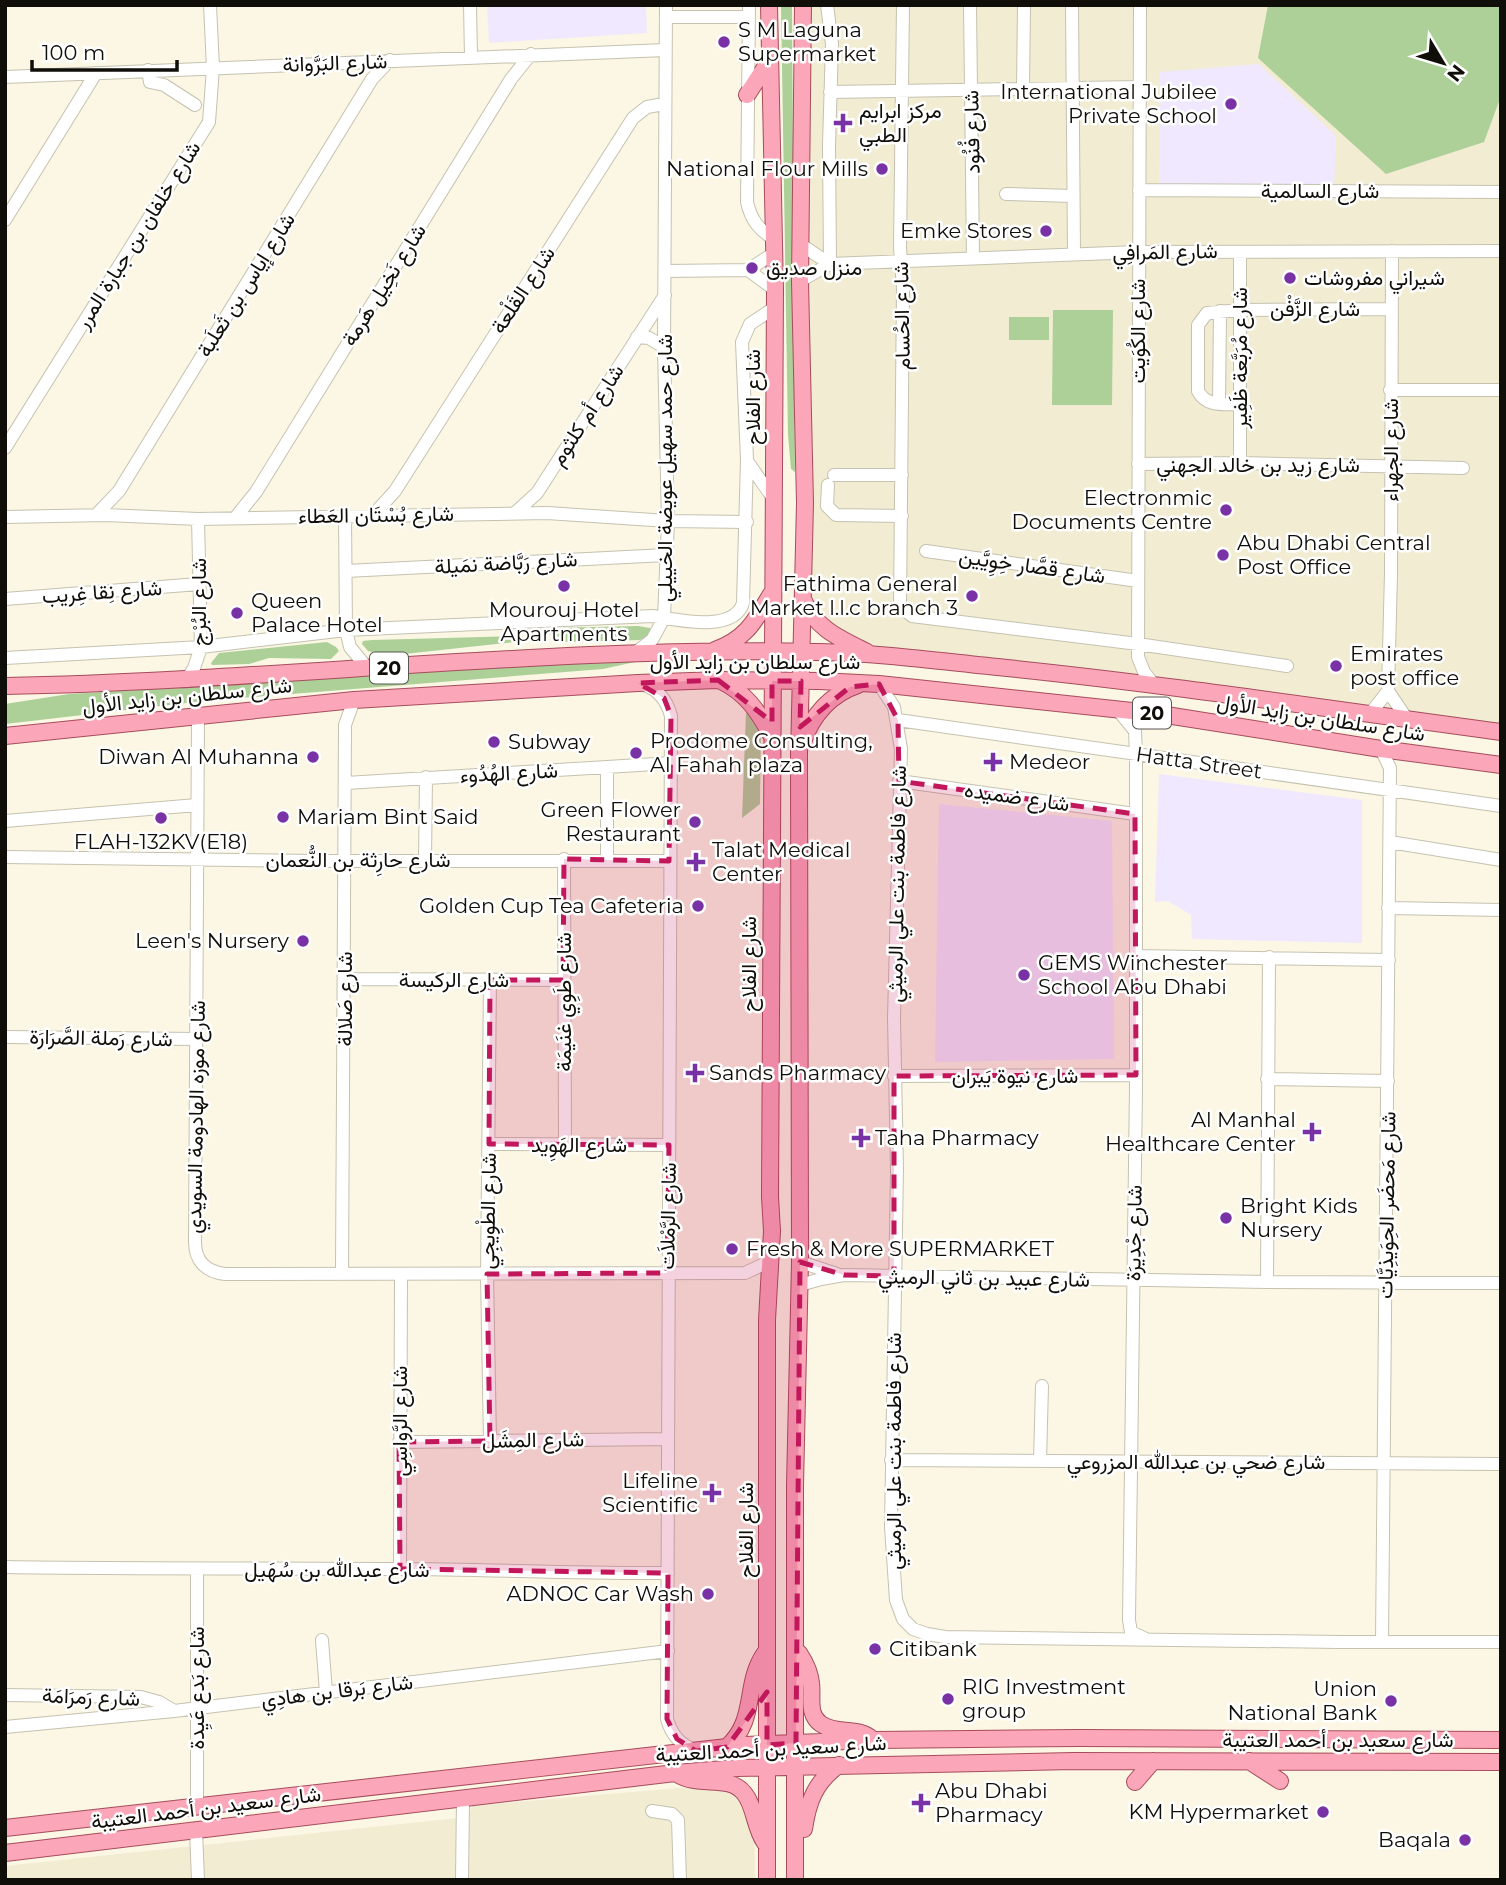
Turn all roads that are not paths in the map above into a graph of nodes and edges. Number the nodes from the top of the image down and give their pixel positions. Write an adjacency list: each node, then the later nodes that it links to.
1 (210, 5): 20 (street, شارع خلفان بن جبارة المرر)
2 (470, 5): 16 (street)
3 (769, 5): 17 (main road, شارع الفلاح)
4 (803, 5): 40 (main road)
5 (827, 5): 31 (street)
6 (903, 5): 30 (street, شارع الحُسام)
7 (970, 5): 29 (street, شارع فُنُود)
8 (1024, 5): 27 (street)
9 (1072, 5): 28 (street)
10 (1139, 5): 26 (street, شارع الكُوَيت)
11 (666, 11): 12 (street, شارع حمد سهيل عويضة الخييلي); 13 (street, شارع حمد سهيل عويضة الخييلي)
12 (749, 11): 32 (street)
13 (665, 50): 14 (street, شارع البَرَّوانة); 34 (street, شارع حمد سهيل عويضة الخييلي)
14 (531, 54): 15 (street, شارع البَرَّوانة); 25 (street, شارع نَخِيل هَرمة)
15 (507, 55): 16 (street, شارع البَرَّوانة); 25 (street)
16 (471, 57): 19 (street, شارع البَرَّوانة)
17 (770, 60): 32 (main road); 41 (main road, شارع الفلاح)
18 (366, 61): 19 (street, شارع البَرَّوانة); 20 (street, شارع البَرَّوانة); 24 (street)
19 (390, 61): 24 (street, شارع إياس بن ثَعلَبة)
20 (213, 68): 21 (street, شارع البَرَّوانة); 65 (street, شارع خلفان بن جبارة المرر)
21 (148, 70): 22 (street, شارع البَرَّوانة); 33 (street)
22 (96, 73): 23 (street, شارع البَرَّوانة); 39 (street)
23 (5, 77)
24 (372, 79): 72 (street, شارع إياس بن ثَعلَبة)
25 (511, 79): 74 (street, شارع نَخِيل هَرمة)
26 (1139, 87): 28 (street); 35 (street, شارع الكُوَيت)
27 (1023, 88): 28 (street); 29 (street)
28 (1073, 88): 38 (street)
29 (972, 89): 30 (street); 47 (street, شارع فُنُود)
30 (903, 90): 31 (street); 48 (street, شارع الحُسام)
31 (830, 92): 49 (street)
32 (747, 95): 41 (street)
33 (195, 104)
34 (664, 104): 51 (street, شارع حمد سهيل عويضة الخييلي); 73 (street, شارع القَلْعة)
35 (1139, 190): 36 (street, شارع السالمية); 44 (street, شارع الكُوَيت)
36 (1501, 192)
37 (1006, 194): 38 (street)
38 (1072, 196): 46 (street)
39 (5, 220)
40 (800, 244): 49 (street); 52 (main road)
41 (774, 246): 50 (street); 53 (main road, شارع الفلاح)
42 (1392, 251): 43 (street, شارع المَرافِي); 45 (street, شارع المَرافِي); 56 (street, شارع الجهراء)
43 (1501, 251)
44 (1138, 252): 45 (street, شارع المَرافِي); 46 (street, شارع المَرافِي); 68 (street, شارع الكُوَيت)
45 (1240, 252): 57 (street, شارع مُرَبَّعة ظَفِير)
46 (1074, 254): 47 (street, شارع المَرافِي)
47 (973, 258): 48 (street, شارع المَرافِي)
48 (902, 261): 49 (street, شارع المَرافِي); 71 (street, شارع الحُسام)
49 (830, 264): 52 (street, شارع المَرافِي)
50 (748, 270): 51 (street); 53 (street)
51 (665, 271): 54 (street, شارع حمد سهيل عويضة الخييلي)
52 (800, 281): 97 (main road)
53 (775, 290): 55 (main road, شارع الفلاح)
54 (665, 295): 59 (street, شارع أم كلثوم); 60 (street, شارع حمد سهيل عويضة الخييلي)
55 (774, 308): 66 (street); 76 (main road, شارع الفلاح)
56 (1391, 309): 57 (street, شارع الزَّفْن); 61 (street, شارع الجهراء)
57 (1240, 310): 58 (street, شارع الزَّفْن); 64 (street, شارع مُرَبَّعة ظَفِير)
58 (1220, 311): 63 (street); 63 (street)
59 (637, 337): 60 (street); 75 (street, شارع أم كلثوم)
60 (664, 347): 89 (street, شارع حمد سهيل عويضة الخييلي)
61 (1391, 390): 62 (street); 69 (street, شارع الجهراء)
62 (1501, 390)
63 (1219, 403): 64 (street)
64 (1241, 404): 67 (street, شارع مُرَبَّعة ظَفِير)
65 (5, 448)
66 (747, 460): 76 (street); 90 (street)
67 (1240, 463): 68 (street, شارع زيد بن خالد الجهني); 69 (street, شارع زيد بن خالد الجهني)
68 (1138, 464): 94 (street, شارع الكُوَيت)
69 (1390, 466): 70 (street, شارع زيد بن خالد الجهني); 120 (street, شارع الجهراء)
70 (1463, 468)
71 (902, 475): 84 (street, شارع الحُسام); 84 (street)
72 (119, 491): 80 (street, شارع إياس بن ثَعلَبة); 83 (street)
73 (395, 491): 79 (street, شارع القَلْعة); 82 (street)
74 (256, 492): 86 (street); 87 (street, شارع نَخِيل هَرمة)
75 (537, 492): 77 (street, شارع أم كلثوم); 78 (street)
76 (774, 498): 96 (main road, شارع الفلاح)
77 (515, 513): 78 (street, شارع بُسْتَان العَطاء); 82 (street, شارع بُسْتَان العَطاء)
78 (547, 513): 89 (street, شارع بُسْتَان العَطاء)
79 (373, 514): 81 (street, شارع بُسْتَان العَطاء); 82 (street, شارع بُسْتَان العَطاء)
80 (96, 515): 83 (street, شارع بُسْتَان العَطاء); 85 (street, شارع بُسْتَان العَطاء)
81 (345, 515): 86 (street, شارع بُسْتَان العَطاء); 93 (street)
82 (400, 515)
83 (124, 516): 88 (street, شارع بُسْتَان العَطاء)
84 (902, 516): 102 (street, شارع الحُسام)
85 (5, 517)
86 (272, 517): 87 (street, شارع بُسْتَان العَطاء)
87 (235, 518): 88 (street, شارع بُسْتَان العَطاء)
88 (198, 519): 95 (street, شارع البُرْج)
89 (668, 521): 90 (street, شارع بُسْتَان العَطاء); 92 (street, شارع حمد سهيل عويضة الخييلي)
90 (747, 522): 99 (street)
91 (926, 551): 94 (street, شارع قصَّار خِوِيَّين)
92 (667, 555): 93 (street, شارع رَبَّاضة نمَيلة); 99 (street, شارع حمد سهيل عويضة الخييلي)
93 (346, 571): 100 (street)
94 (1138, 581): 102 (street, شارع الكُوَيت)
95 (199, 584): 98 (street, شارع نِقا غِريب); 101 (street, شارع البُرْج)
96 (772, 592): 104 (main road); 105 (main road, شارع الفلاح)
97 (803, 597): 106 (main road); 107 (main road)
98 (5, 599)
99 (664, 618): 100 (street); 103 (street, شارع حمد سهيل عويضة الخييلي)
100 (346, 630): 101 (street); 110 (street)
101 (201, 647): 108 (street); 113 (street, شارع البُرْج)
102 (1138, 650): 109 (street); 112 (street); 118 (street, شارع الكُوَيت)
103 (636, 652): 104 (main road, شارع سلطان بن زايد الأول / 20); 110 (main road, شارع سلطان بن زايد الأول / 20)
104 (710, 652): 105 (main road, شارع سلطان بن زايد الأول / 20)
105 (772, 652): 106 (main road, شارع سلطان بن زايد الأول / 20); 114 (main road, شارع الفلاح)
106 (802, 652): 107 (main road, شارع سلطان بن زايد الأول / 20); 115 (main road)
107 (872, 654): 112 (main road, شارع سلطان بن زايد الأول / 20)
108 (5, 658)
109 (1287, 666)
110 (368, 669): 113 (main road, شارع سلطان بن زايد الأول / 20)
111 (718, 680): 114 (main road, شارع سلطان بن زايد الأول / 20); 116 (main road, شارع سلطان بن زايد الأول / 20); 133 (main road)
112 (1124, 680): 118 (main road, شارع سلطان بن زايد الأول / 20)
113 (186, 681): 119 (main road, شارع سلطان بن زايد الأول / 20)
114 (772, 681): 115 (main road, شارع سلطان بن زايد الأول / 20); 133 (main road, شارع الفلاح)
115 (801, 681): 117 (main road, شارع سلطان بن زايد الأول / 20); 136 (main road)
116 (638, 683): 121 (main road, شارع سلطان بن زايد الأول / 20); 138 (street, شارع الرَّمْلاَت)
117 (872, 683): 123 (main road, شارع سلطان بن زايد الأول / 20); 128 (street, شارع فاطمة بنت علي الرميثي); 136 (main road)
118 (1154, 685): 125 (main road, شارع سلطان بن زايد الأول / 20)
119 (9, 688)
120 (1388, 691): 125 (street); 127 (street)
121 (354, 700): 122 (main road, شارع سلطان بن زايد الأول / 20); 129 (street, شارع صَلالة)
122 (328, 703): 126 (main road, شارع سلطان بن زايد الأول / 20); 129 (street)
123 (1117, 709): 124 (main road, شارع سلطان بن زايد الأول / 20); 130 (street)
124 (1160, 714): 130 (street); 134 (main road, شارع سلطان بن زايد الأول / 20)
125 (1370, 714): 127 (main road, شارع سلطان بن زايد الأول / 20)
126 (198, 717): 132 (main road, شارع سلطان بن زايد الأول / 20); 146 (street, شارع موزه الهادومة السويدي)
127 (1407, 719): 131 (main road, شارع سلطان بن زايد الأول / 20)
128 (898, 720): 137 (street, Hatta Street); 143 (street, شارع فاطمة بنت علي الرميثي)
129 (345, 725): 144 (street, شارع صَلالة)
130 (1135, 731): 137 (street, شارع جْدِيرَة)
131 (1501, 732)
132 (5, 736)
133 (772, 736): 176 (main road, شارع الفلاح)
134 (1381, 749): 135 (main road, شارع سلطان بن زايد الأول / 20); 141 (street, شارع مَحضَر الحِوَيذِيَّات)
135 (1399, 751): 139 (main road, شارع سلطان بن زايد الأول / 20); 141 (street, شارع مَحضَر الحِوَيذِيَّات)
136 (799, 754): 177 (main road)
137 (1136, 755): 145 (street, Hatta Street); 148 (street, شارع جْدِيرَة)
138 (672, 763): 140 (street, شارع الهُدُوء); 158 (street, شارع الرَّمْلاَت)
139 (1501, 765)
140 (607, 767): 142 (street, شارع الهُدُوء); 153 (street)
141 (1390, 768): 145 (street, شارع مَحضَر الحِوَيذِيَّات)
142 (426, 778): 144 (street, شارع الهُدُوء); 155 (street)
143 (899, 781): 148 (street, شارع ضميده); 169 (street, شارع فاطمة بنت علي الرميثي)
144 (346, 783): 157 (street, شارع صَلالة)
145 (1390, 790): 147 (street, Hatta Street); 150 (street, شارع مَحضَر الحِوَيذِيَّات)
146 (197, 805): 149 (street); 154 (street, شارع موزه الهادومة السويدي)
147 (1501, 806)
148 (1135, 814): 161 (street, شارع جْدِيرَة)
149 (5, 821)
150 (1390, 842): 156 (street); 159 (street, شارع مَحضَر الحِوَيذِيَّات)
151 (5, 858): 154 (street, شارع حارِثة بن النُّعمان)
152 (564, 859): 153 (street, شارع حارِثة بن النُّعمان); 155 (street, شارع حارِثة بن النُّعمان); 165 (street, شارع طَوِي غنَيمَة)
153 (607, 859): 158 (street, شارع حارِثة بن النُّعمان)
154 (197, 860): 157 (street, شارع حارِثة بن النُّعمان); 168 (street, شارع موزه الهادومة السويدي)
155 (425, 860): 157 (street, شارع حارِثة بن النُّعمان)
156 (1501, 860)
157 (345, 861): 164 (street, شارع صَلالة)
158 (670, 861): 175 (street, شارع الرَّمْلاَت)
159 (1388, 908): 160 (street); 163 (street, شارع مَحضَر الحِوَيذِيَّات)
160 (1501, 910)
161 (1135, 956): 162 (street); 170 (street, شارع جْدِيرَة)
162 (1269, 957): 163 (street); 171 (street)
163 (1389, 960): 172 (street, شارع مَحضَر الحِوَيذِيَّات)
164 (345, 979): 166 (street, شارع الركيسة); 178 (street, شارع صَلالة)
165 (564, 980): 166 (street, شارع الركيسة); 174 (street, شارع طَوِي غنَيمَة)
166 (490, 981): 173 (street, شارع الطْوِيجِي)
167 (5, 1037): 168 (street, شارع رَملة الصَّرَارَة)
168 (197, 1039): 178 (street, شارع موزه الهادومة السويدي)
169 (894, 1076): 170 (street, شارع نيوة يَبران); 184 (street, شارع فاطمة بنت علي الرميثي)
170 (1136, 1076): 185 (street, شارع جْدِيرَة)
171 (1267, 1079): 172 (street); 186 (street)
172 (1388, 1081): 187 (street, شارع مَحضَر الحِوَيذِيَّات)
173 (489, 1144): 174 (street, شارع الهَوِيد); 182 (street, شارع الطْوِيجِي)
174 (565, 1144): 175 (street, شارع الهَوِيد)
175 (669, 1145): 179 (street, شارع الرَّمْلاَت)
176 (771, 1261): 180 (street, شارع موزه الهادومة السويدي); 189 (main road, شارع الفلاح)
177 (800, 1262): 183 (street, شارع عبيد بن ثاني الرميثي); 190 (main road)
178 (342, 1272): 181 (street, شارع موزه الهادومة السويدي)
179 (667, 1273): 180 (street, شارع موزه الهادومة السويدي); 182 (street, شارع موزه الهادومة السويدي); 192 (street, شارع الرَّمْلاَت)
180 (745, 1273): 189 (street, شارع موزه الهادومة السويدي)
181 (401, 1274): 182 (street, شارع موزه الهادومة السويدي); 194 (street, شارع الرَّواسِي)
182 (487, 1274): 193 (street, شارع الطْوِيجِي)
183 (844, 1275): 184 (street, شارع عبيد بن ثاني الرميثي); 190 (street, شارع عبيد بن ثاني الرميثي)
184 (894, 1276): 185 (street, شارع عبيد بن ثاني الرميثي); 195 (street, شارع فاطمة بنت علي الرميثي)
185 (1133, 1280): 186 (street, شارع عبيد بن ثاني الرميثي); 197 (street, شارع جْدِيرَة)
186 (1267, 1282): 187 (street, شارع عبيد بن ثاني الرميثي)
187 (1385, 1282): 188 (street, شارع عبيد بن ثاني الرميثي); 198 (street, شارع مَحضَر الحِوَيذِيَّات)
188 (1501, 1283)
189 (770, 1285): 210 (main road, شارع الفلاح)
190 (800, 1286): 208 (main road)
191 (1042, 1386): 196 (street)
192 (667, 1439): 193 (street, شارع المِشَل); 203 (street, شارع الرَّمْلاَت)
193 (489, 1441): 194 (street, شارع المِشَل)
194 (400, 1442): 201 (street, شارع الرَّواسِي)
195 (891, 1460): 196 (street, شارع ضحي بن عبدالله المزروعي); 204 (street, شارع فاطمة بنت علي الرميثي)
196 (1040, 1461): 197 (street, شارع ضحي بن عبدالله المزروعي)
197 (1132, 1462): 198 (street, شارع ضحي بن عبدالله المزروعي); 204 (street, شارع جْدِيرَة)
198 (1384, 1463): 199 (street, شارع ضحي بن عبدالله المزروعي); 206 (street, شارع مَحضَر الحِوَيذِيَّات)
199 (1501, 1464)
200 (5, 1567): 202 (street, شارع عبدالله بن سُهَيل)
201 (400, 1569): 202 (street, شارع عبدالله بن سُهَيل); 203 (street, شارع عبدالله بن سُهَيل)
202 (197, 1570): 213 (street, شارع بَدع عَيِدة)
203 (668, 1573): 209 (street, شارع الرَّمْلاَت)
204 (1148, 1639): 206 (street, شارع فاطمة بنت علي الرميثي)
205 (322, 1640): 211 (street)
206 (1382, 1642): 207 (street, شارع فاطمة بنت علي الرميثي)
207 (1501, 1642)
208 (797, 1650): 216 (main road); 218 (main road)
209 (668, 1651): 211 (street, شارع بَرقا بن هادِي); 221 (street, شارع الرَّمْلاَت)
210 (767, 1651): 219 (main road, شارع الفلاح); 220 (main road)
211 (326, 1692): 213 (street, شارع بَرقا بن هادِي)
212 (5, 1695): 214 (street, شارع رَمرَامَة)
213 (197, 1707): 214 (street, شارع بَرقا بن هادِي); 232 (street, شارع بَدع عَيِدة)
214 (174, 1711): 215 (street, شارع بَرقا بن هادِي)
215 (5, 1727)
216 (874, 1740): 217 (main road, شارع سعيد بن أحمد العتيبة); 218 (main road, شارع سعيد بن أحمد العتيبة)
217 (1501, 1740)
218 (796, 1743): 219 (main road, شارع سعيد بن أحمد العتيبة); 226 (main road)
219 (767, 1745): 220 (main road, شارع سعيد بن أحمد العتيبة); 227 (main road, شارع الفلاح)
220 (727, 1747): 221 (main road, شارع سعيد بن أحمد العتيبة)
221 (696, 1751): 232 (main road, شارع سعيد بن أحمد العتيبة)
222 (1153, 1761): 223 (main road, شارع سعيد بن أحمد العتيبة); 225 (main road, شارع سعيد بن أحمد العتيبة); 230 (main road)
223 (1249, 1761): 224 (main road, شارع سعيد بن أحمد العتيبة); 229 (main road)
224 (1501, 1762)
225 (839, 1765): 226 (main road, شارع سعيد بن أحمد العتيبة); 237 (main road)
226 (796, 1766): 227 (main road, شارع سعيد بن أحمد العتيبة); 237 (main road)
227 (767, 1767): 228 (main road, شارع سعيد بن أحمد العتيبة); 236 (main road, شارع الفلاح)
228 (675, 1773): 231 (main road, شارع سعيد بن أحمد العتيبة); 236 (main road)
229 (1280, 1781)
230 (1135, 1782)
231 (463, 1799): 235 (main road, شارع سعيد بن أحمد العتيبة); 240 (street)
232 (197, 1805): 234 (main road, شارع سعيد بن أحمد العتيبة)
233 (652, 1811): 241 (street)
234 (5, 1828)
235 (196, 1830): 238 (main road, شارع سعيد بن أحمد العتيبة); 239 (street)
236 (766, 1844): 242 (main road, شارع الفلاح)
237 (795, 1847): 243 (main road)
238 (5, 1853)
239 (198, 1880)
240 (462, 1880)
241 (680, 1880)
242 (766, 1880)
243 (795, 1880)

